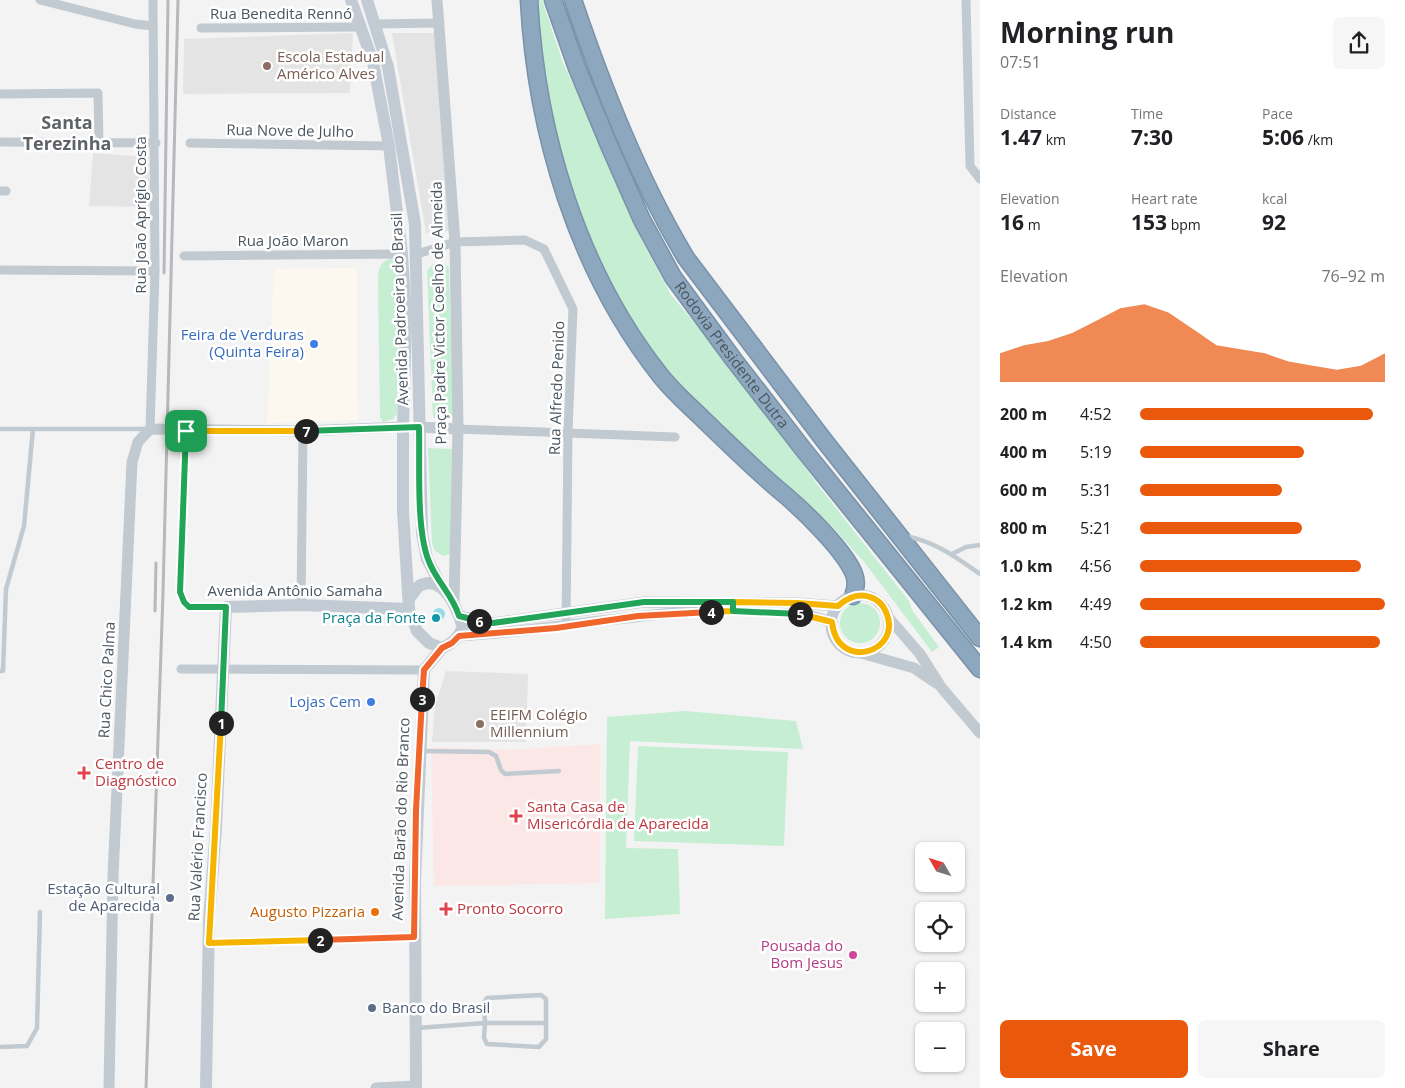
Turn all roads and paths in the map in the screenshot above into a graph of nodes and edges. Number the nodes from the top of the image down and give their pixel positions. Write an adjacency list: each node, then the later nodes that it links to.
1 (40, 0): 12 (street)
2 (153, 0): 12 (street, Rua João Aprígio Costa)
3 (351, 0): 13 (main road, Avenida Padroeira do Brasil)
4 (367, 0): 11 (main road, Avenida Padroeira do Brasil)
5 (437, 0): 10 (street, Praça Padre Victor Coelho de Almeida)
6 (529, 0): 43 (highway)
7 (553, 0): 63 (highway, Rodovia Presidente Dutra)
8 (573, 0): 38 (highway, Rodovia Presidente Dutra)
9 (966, 0): 21 (street)
10 (440, 23): 11 (street, Rua Benedita Rennó); 22 (street, Praça Padre Victor Coelho de Almeida)
11 (374, 24): 24 (main road, Avenida Padroeira do Brasil)
12 (154, 26): 18 (street, Rua João Aprígio Costa)
13 (360, 27): 14 (street, Rua Benedita Rennó); 20 (main road, Avenida Padroeira do Brasil)
14 (201, 28)
15 (0, 94): 17 (street)
16 (0, 142): 17 (street)
17 (99, 142): 18 (street)
18 (156, 143): 27 (street, Rua João Aprígio Costa)
19 (190, 143): 20 (street, Rua Nove de Julho)
20 (390, 146): 23 (main road, Avenida Padroeira do Brasil)
21 (980, 180)
22 (455, 242): 24 (street); 33 (street, Praça Padre Victor Coelho de Almeida); 36 (street, Rua Alfredo Penido)
23 (402, 254): 25 (street, Rua João Maron); 29 (main road, Avenida Padroeira do Brasil)
24 (417, 254): 28 (main road, Avenida Padroeira do Brasil)
25 (184, 256)
26 (0, 270): 27 (street)
27 (155, 271): 32 (street, Rua João Aprígio Costa)
28 (419, 427): 29 (main road); 33 (street); 42 (main road, Avenida Padroeira do Brasil)
29 (403, 428): 35 (street); 45 (main road, Avenida Padroeira do Brasil)
30 (0, 429): 31 (lane)
31 (33, 429): 32 (lane); 65 (lane)
32 (150, 429): 34 (street); 78 (street, Rua Chico Palma)
33 (458, 429): 36 (street); 44 (street, Praça Padre Victor Coelho de Almeida)
34 (186, 431): 35 (street); 49 (street, Avenida Antônio Samaha)
35 (303, 432): 46 (street)
36 (568, 432): 37 (street); 51 (street, Rua Alfredo Penido)
37 (675, 437)
38 (899, 535): 40 (lane); 58 (highway, Rodovia Presidente Dutra)
39 (980, 545): 40 (lane)
40 (952, 554): 41 (lane)
41 (980, 574)
42 (443, 589): 44 (main road); 45 (main road)
43 (853, 596): 48 (street); 53 (street)
44 (454, 602): 52 (main road)
45 (409, 604): 46 (main road, Avenida Antônio Samaha); 59 (main road)
46 (302, 605): 49 (main road, Avenida Antônio Samaha)
47 (620, 605): 50 (street); 51 (street); 54 (street)
48 (838, 606): 50 (street); 55 (street)
49 (226, 607): 61 (main road, Rua Valério Francisco)
50 (733, 607): 54 (street); 55 (street)
51 (566, 613): 52 (street); 56 (street, Rua Alfredo Penido)
52 (459, 616): 57 (main road)
53 (888, 617): 60 (street); 66 (street)
54 (622, 618): 56 (street)
55 (832, 622): 60 (street)
56 (566, 626): 57 (street)
57 (459, 636): 59 (main road)
58 (980, 638)
59 (442, 648): 64 (main road)
60 (859, 653): 66 (street)
61 (224, 668): 62 (street); 64 (street); 72 (main road, Rua Valério Francisco)
62 (181, 669)
63 (980, 669)
64 (424, 670): 68 (main road, Avenida Barão do Rio Branco)
65 (0, 671)
66 (941, 687): 67 (street)
67 (980, 733)
68 (419, 751): 69 (lane); 71 (main road, Avenida Barão do Rio Branco)
69 (559, 771)
70 (40, 912): 76 (lane)
71 (414, 937): 72 (street); 75 (main road, Avenida Barão do Rio Branco)
72 (209, 943): 79 (main road, Rua Valério Francisco)
73 (484, 1023): 74 (lane); 74 (lane); 74 (lane); 75 (lane)
74 (545, 1023)
75 (416, 1028): 77 (main road, Avenida Barão do Rio Branco)
76 (0, 1047)
77 (416, 1087): 80 (street)
78 (109, 1088)
79 (206, 1088)
80 (376, 1088)

